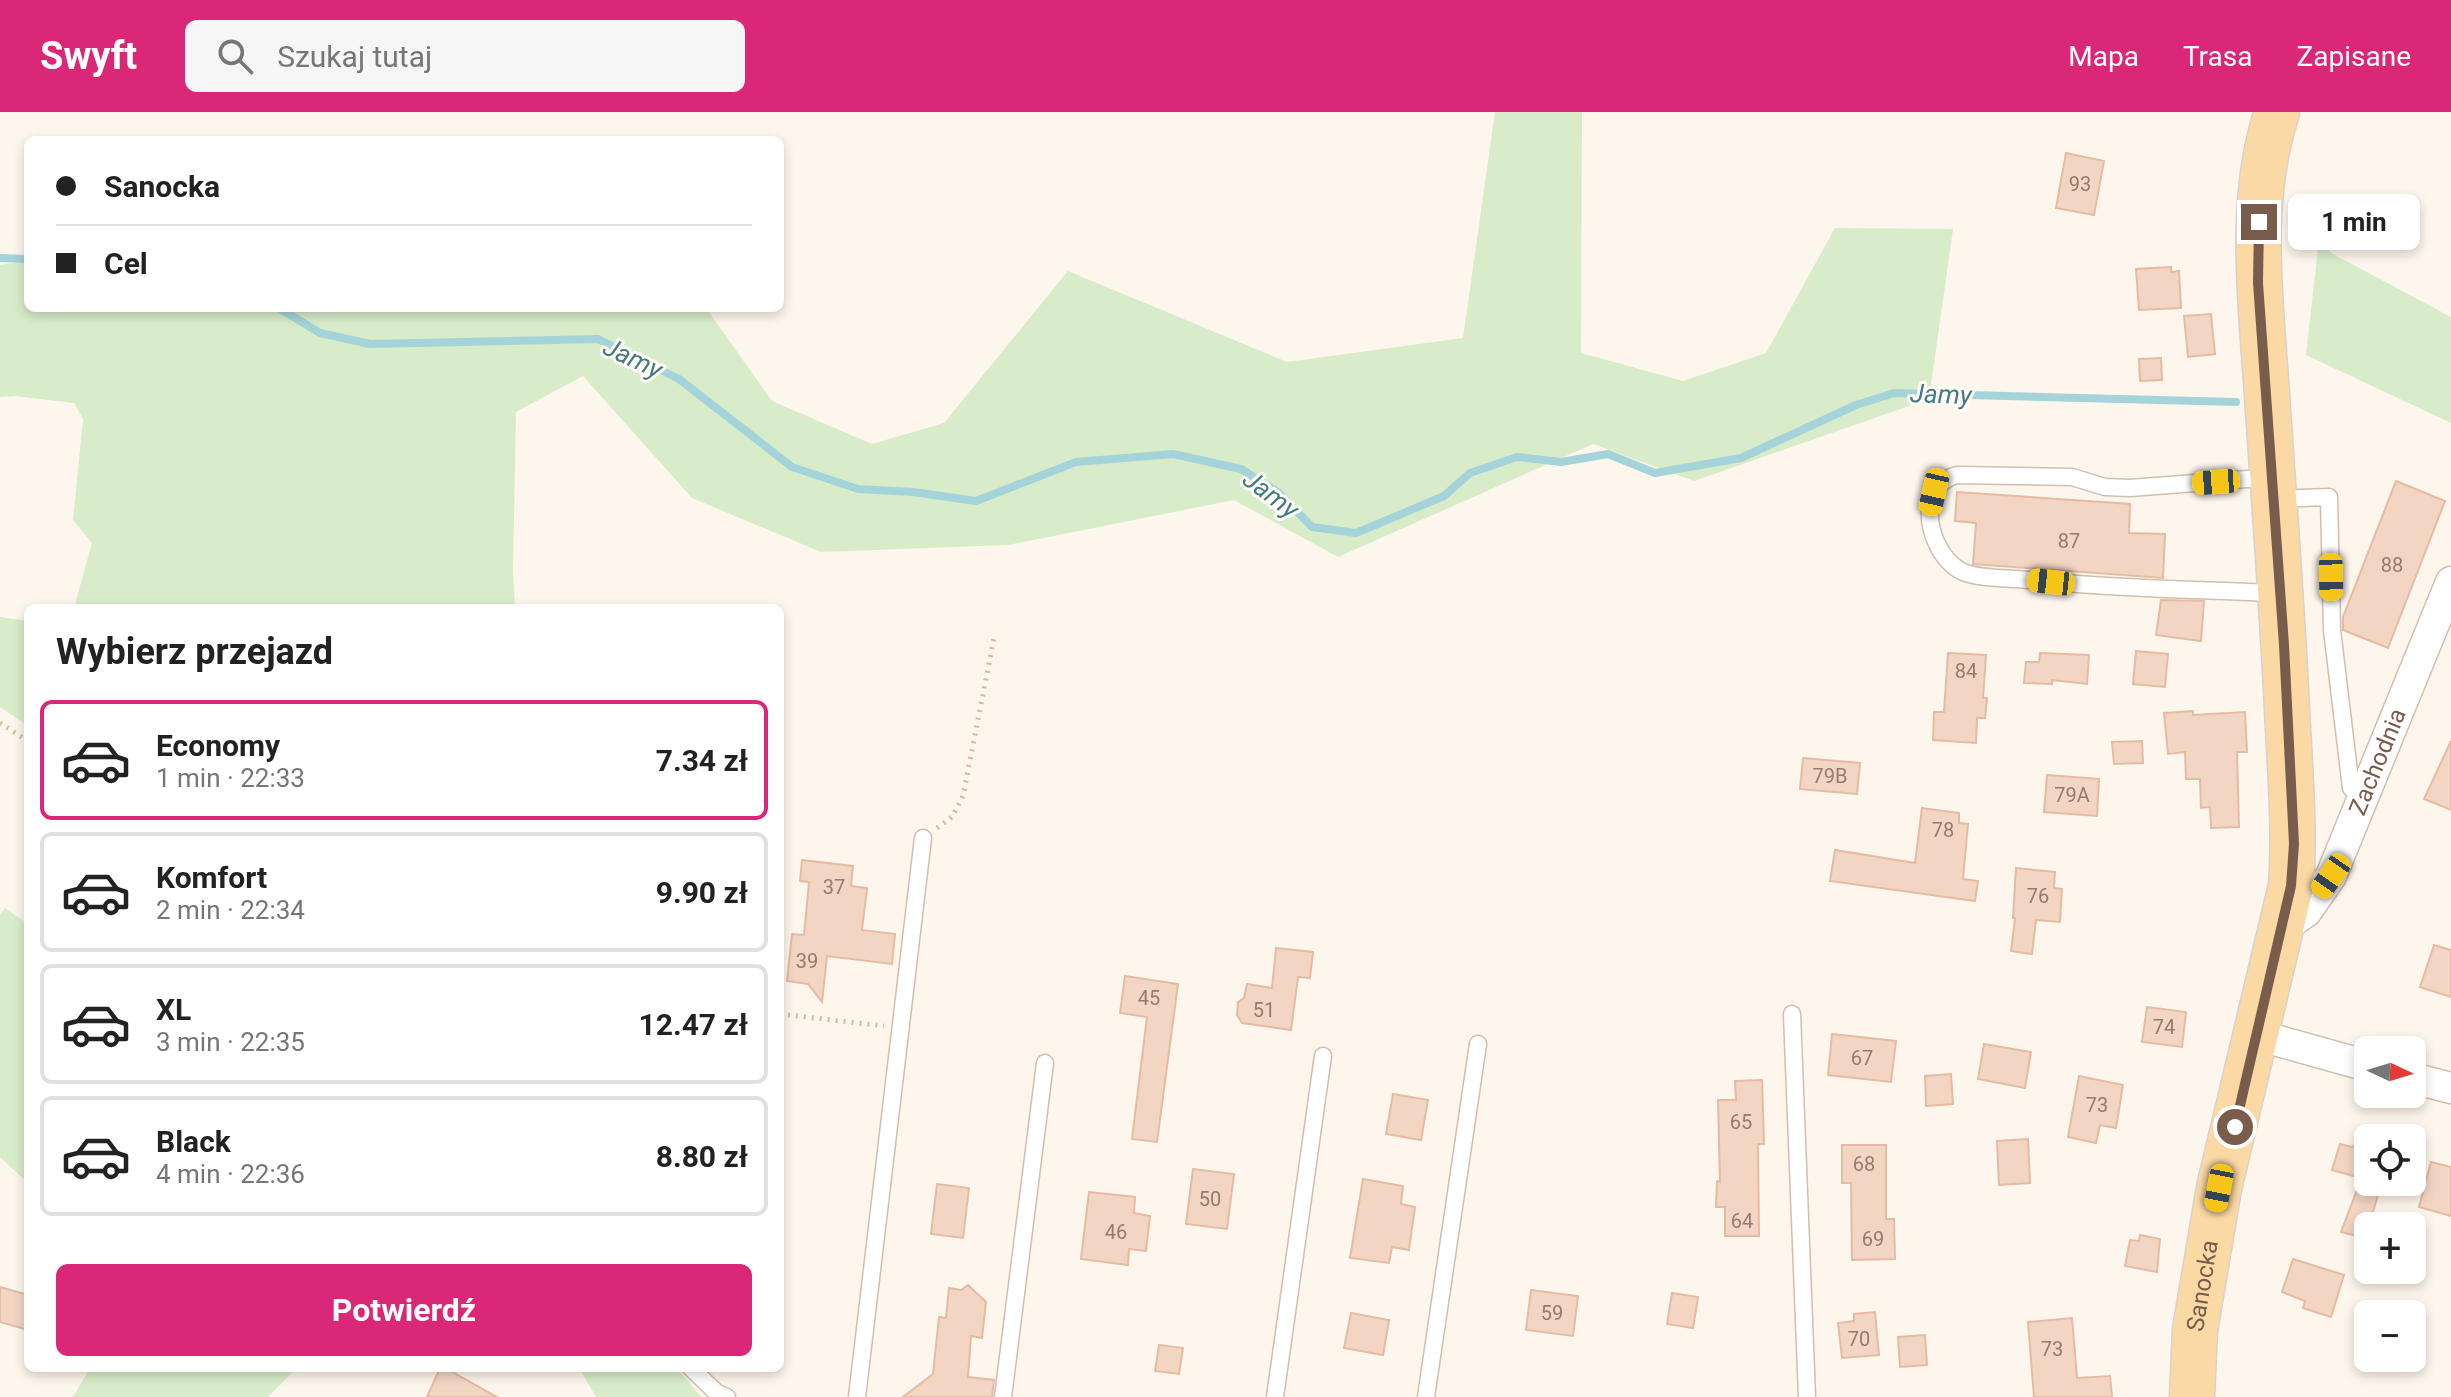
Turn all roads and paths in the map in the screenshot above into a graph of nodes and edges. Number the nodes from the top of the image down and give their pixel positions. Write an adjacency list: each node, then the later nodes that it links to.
1 (2277, 112): 2 (main road, Sanocka)
2 (2273, 488): 4 (main road, Sanocka); 4 (lane); 8 (lane)
3 (2451, 582): 8 (street, Zachodnia)
4 (2280, 593): 10 (main road, Sanocka)
5 (994, 638): 9 (path)
6 (0, 723): 7 (path)
7 (24, 738)
8 (2363, 798): 10 (street, Zachodnia)
9 (923, 838): 13 (lane)
10 (2282, 928): 14 (main road, Sanocka)
11 (784, 1014): 13 (path)
12 (1792, 1014): 27 (lane)
13 (900, 1028): 23 (lane)
14 (2257, 1035): 17 (street); 28 (main road, Sanocka)
15 (1478, 1044): 26 (lane)
16 (1323, 1056): 25 (lane)
17 (2354, 1062)
18 (1045, 1063): 24 (lane)
19 (2426, 1082): 20 (street)
20 (2451, 1088)
21 (695, 1372): 22 (lane)
22 (727, 1397)
23 (857, 1397)
24 (1003, 1397)
25 (1275, 1397)
26 (1426, 1397)
27 (1807, 1397)
28 (2192, 1397)

